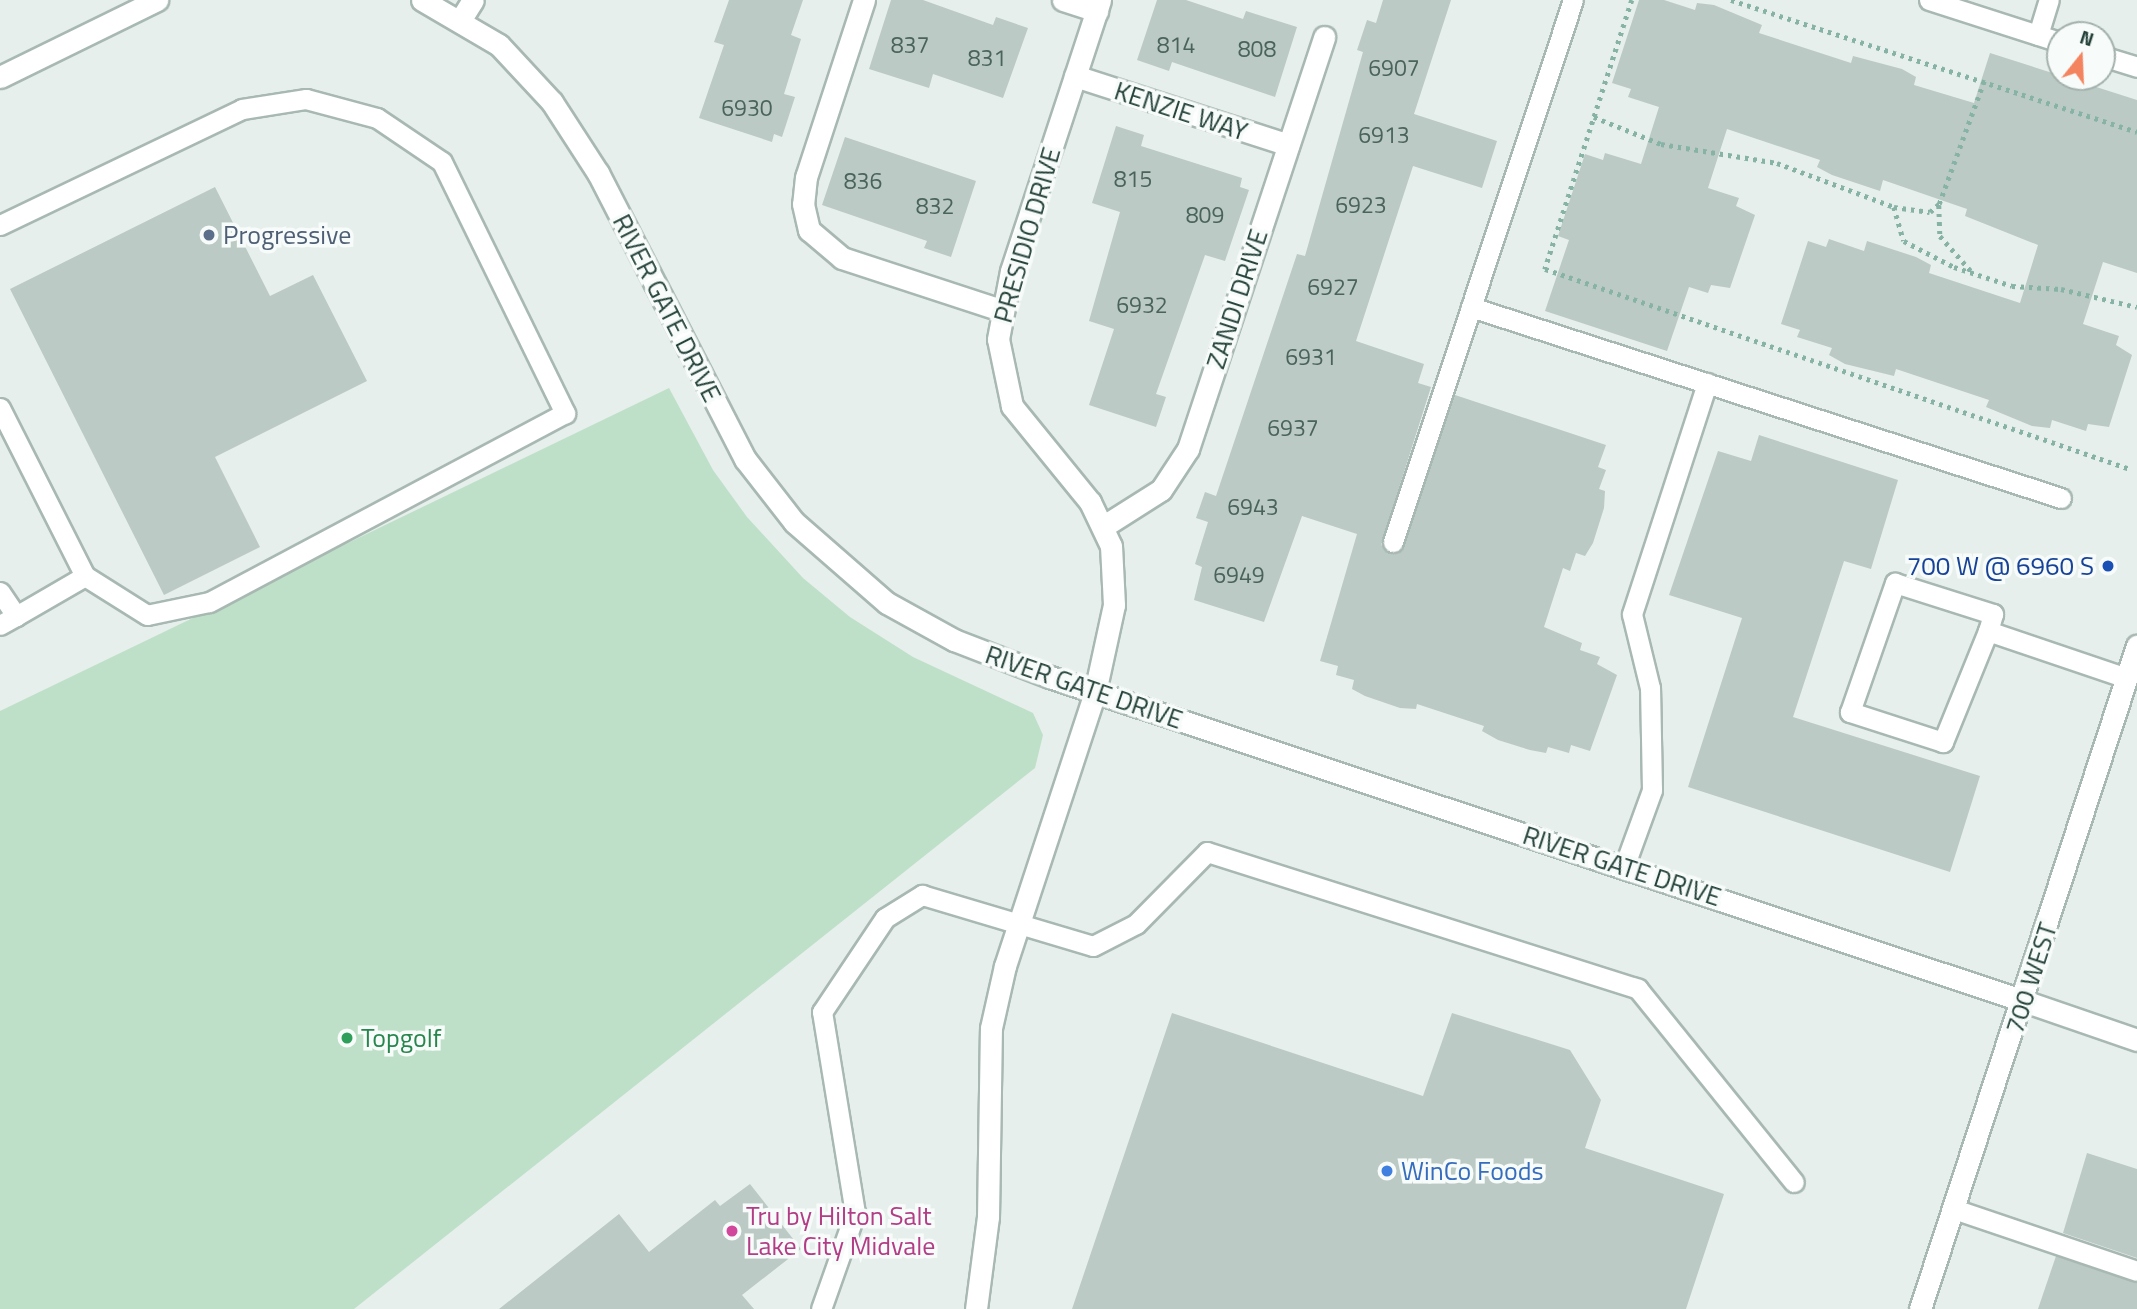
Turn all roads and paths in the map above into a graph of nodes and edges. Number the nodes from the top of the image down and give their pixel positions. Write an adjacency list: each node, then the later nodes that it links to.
1 (157, 0): 19 (street)
2 (422, 0): 12 (street, RIVER GATE DRIVE)
3 (474, 0): 12 (street)
4 (864, 0): 30 (street)
5 (1063, 0): 11 (street)
6 (1573, 0): 28 (lane)
7 (1632, 0): 21 (path)
8 (1731, 0): 20 (path)
9 (1929, 0): 13 (lane)
10 (2049, 0): 13 (lane)
11 (1098, 6): 18 (street, PRESIDIO DRIVE)
12 (461, 19): 43 (street, RIVER GATE DRIVE)
13 (2038, 35): 15 (lane)
14 (1324, 37): 23 (street, ZANDI DRIVE)
15 (2046, 38)
16 (2116, 60): 17 (lane)
17 (2137, 67)
18 (1075, 76): 23 (street, KENZIE WAY); 30 (street, PRESIDIO DRIVE)
19 (0, 77)
20 (1984, 81): 22 (path); 24 (path)
21 (1594, 117): 25 (path); 33 (path)
22 (2137, 132)
23 (1288, 145): 35 (street, ZANDI DRIVE)
24 (1939, 204): 25 (path); 27 (path)
25 (1894, 207): 27 (path)
26 (0, 225): 37 (lane)
27 (1972, 272): 29 (path)
28 (1471, 307): 31 (lane); 36 (lane)
29 (2137, 307)
30 (1001, 310): 35 (street, PRESIDIO DRIVE)
31 (1707, 383): 34 (lane); 44 (lane)
32 (0, 408): 37 (lane)
33 (2130, 469)
34 (2061, 498)
35 (1104, 526): 43 (street, PRESIDIO DRIVE)
36 (1393, 542)
37 (85, 576): 39 (lane)
38 (0, 592): 39 (lane)
39 (8, 620)
40 (1988, 631): 40 (lane); 42 (lane)
41 (2137, 646): 42 (street, 700 WEST)
42 (2127, 678): 46 (street, 700 WEST)
43 (1095, 692): 44 (street, RIVER GATE DRIVE); 45 (street, PRESIDIO DRIVE)
44 (1624, 867): 46 (street, RIVER GATE DRIVE)
45 (1019, 922): 48 (lane); 51 (lane); 52 (street, PRESIDIO DRIVE)
46 (2024, 1001): 47 (street, RIVER GATE DRIVE); 49 (street, 700 WEST)
47 (2137, 1040)
48 (1794, 1182)
49 (1954, 1209): 50 (lane); 53 (street, 700 WEST)
50 (2137, 1271)
51 (821, 1309)
52 (976, 1309)
53 (1920, 1309)

